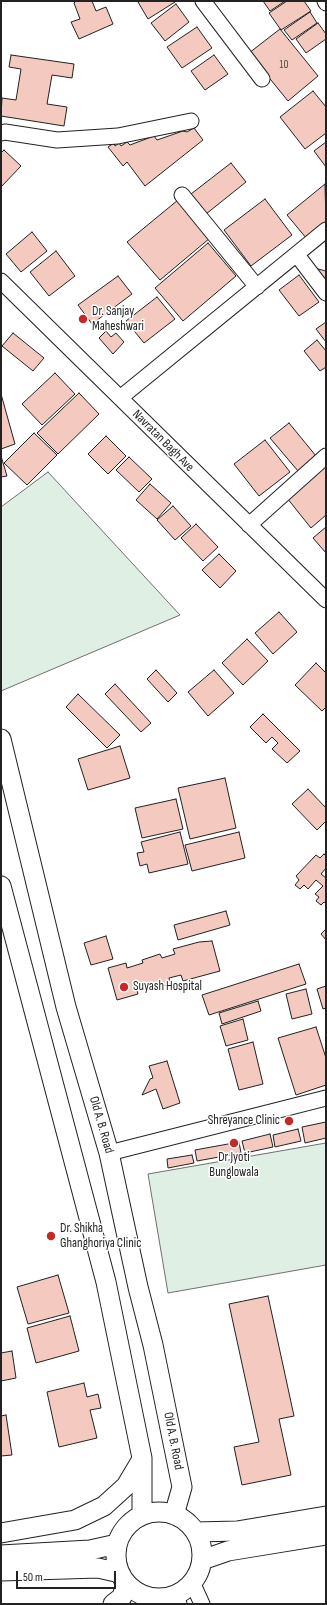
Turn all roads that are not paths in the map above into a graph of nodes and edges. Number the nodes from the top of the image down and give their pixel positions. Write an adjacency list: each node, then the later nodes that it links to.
1 (203, 1): 2 (street)
2 (262, 79)
3 (191, 121): 4 (street)
4 (1, 133)
5 (182, 195): 9 (street)
6 (326, 230): 7 (street)
7 (297, 255): 9 (street); 10 (street)
8 (1, 281): 11 (street, Navratan Bagh Ave)
9 (258, 287): 11 (street)
10 (326, 293)
11 (120, 398): 13 (street, Navratan Bagh Ave)
12 (326, 456): 13 (street)
13 (249, 525): 14 (street, Navratan Bagh Ave)
14 (326, 599)
15 (1, 738): 18 (main road, Old A. B. Road)
16 (1, 886): 19 (main road)
17 (326, 1098): 18 (street)
18 (109, 1152): 21 (main road, Old A. B. Road)
19 (142, 1458): 20 (main road); 24 (main road)
20 (142, 1515): 21 (main road); 26 (main road)
21 (174, 1515): 23 (main road)
22 (326, 1516): 23 (main road)
23 (196, 1532): 28 (main road)
24 (1, 1533)
25 (326, 1535): 28 (main road)
26 (117, 1544): 27 (main road); 30 (main road)
27 (1, 1555)
28 (202, 1560): 31 (main road)
29 (1, 1571): 30 (main road)
30 (123, 1578): 32 (main road); 33 (main road)
31 (192, 1582): 32 (main road); 34 (street)
32 (167, 1600)
33 (113, 1604)
34 (202, 1604)

